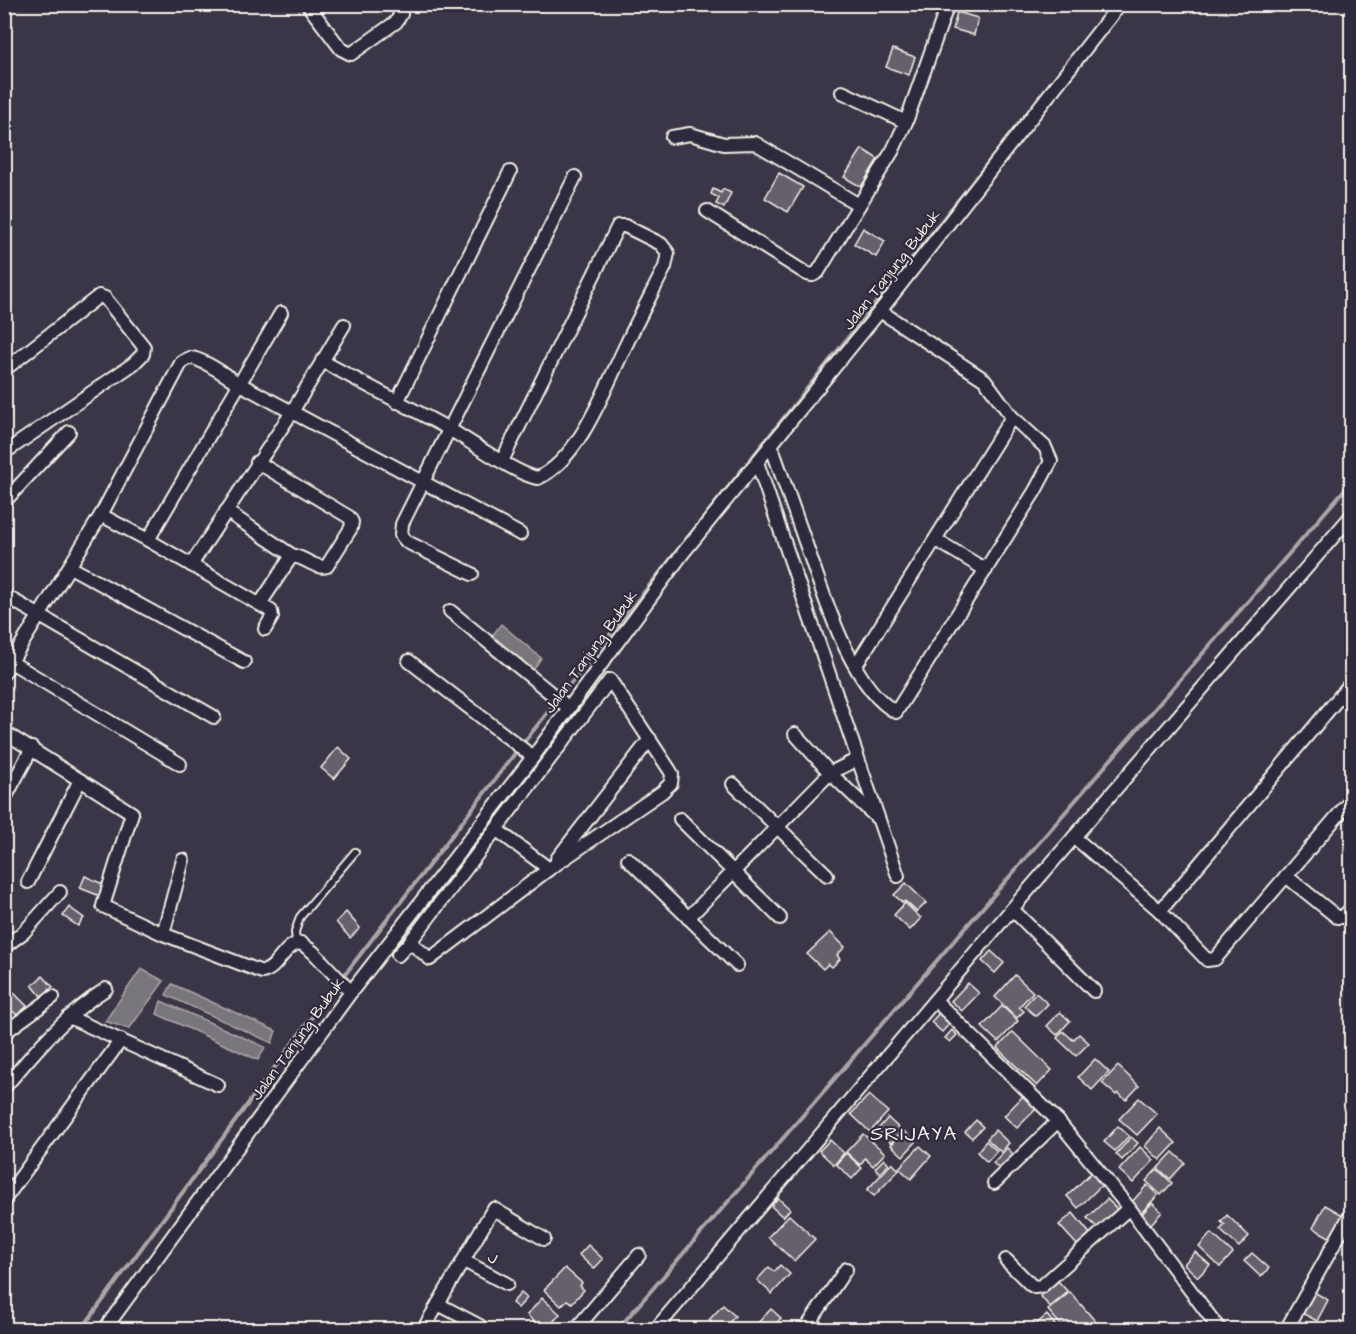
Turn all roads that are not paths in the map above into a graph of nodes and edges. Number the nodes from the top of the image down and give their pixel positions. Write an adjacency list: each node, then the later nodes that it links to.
1 (307, 4): 2 (street)
2 (395, 4)
3 (948, 4): 6 (street)
4 (1120, 4): 12 (street, Jalan Tanjung Bubuk)
5 (843, 92): 6 (street)
6 (906, 122): 10 (street)
7 (672, 137): 10 (street)
8 (510, 172): 18 (street)
9 (575, 177): 21 (street)
10 (859, 205): 11 (street)
11 (706, 211)
12 (880, 311): 20 (street); 23 (street, Jalan Tanjung Bubuk)
13 (281, 313): 17 (street)
14 (344, 325): 15 (street)
15 (322, 361): 18 (street); 19 (street)
16 (4, 370): 24 (street)
17 (238, 383): 19 (street); 31 (street); 34 (street)
18 (397, 402): 21 (street)
19 (292, 412): 26 (street); 28 (street)
20 (1012, 417): 35 (street); 39 (street)
21 (449, 429): 25 (street); 28 (street)
22 (69, 432): 29 (street)
23 (771, 446): 27 (street, Jalan Tanjung Bubuk); 48 (street)
24 (4, 453)
25 (502, 461): 25 (street)
26 (257, 462): 30 (street); 36 (street)
27 (758, 462): 51 (street, Jalan Tanjung Bubuk); 58 (street)
28 (423, 482): 33 (street); 40 (street)
29 (4, 502)
30 (226, 511): 36 (street); 37 (street)
31 (101, 515): 34 (street); 38 (street)
32 (1352, 515): 70 (street)
33 (520, 534)
34 (148, 540): 37 (street)
35 (936, 540): 39 (street); 48 (street)
36 (293, 556): 42 (street)
37 (191, 565): 42 (street)
38 (70, 567): 44 (street); 47 (street)
39 (986, 570): 48 (street)
40 (472, 574)
41 (4, 595): 44 (street)
42 (260, 604): 45 (street)
43 (450, 611): 51 (street)
44 (40, 615): 49 (street); 52 (street)
45 (265, 629)
46 (409, 661): 57 (street)
47 (244, 662)
48 (856, 665)
49 (7, 668): 59 (street)
50 (1352, 682): 83 (street)
51 (566, 705): 57 (street, Jalan Tanjung Bubuk)
52 (214, 717)
53 (4, 732): 56 (street)
54 (795, 734): 60 (street)
55 (650, 739): 68 (street); 74 (street); 74 (street)
56 (32, 748): 61 (street); 64 (street)
57 (529, 753): 65 (street, Jalan Tanjung Bubuk)
58 (858, 759): 60 (street); 67 (street)
59 (180, 764)
60 (830, 773): 67 (street); 69 (street)
61 (80, 780): 79 (street); 86 (street)
62 (733, 784): 69 (street)
63 (1352, 799): 78 (street)
64 (4, 800)
65 (488, 815): 68 (street); 87 (street, Jalan Tanjung Bubuk)
66 (680, 819): 75 (street)
67 (880, 821): 77 (street)
68 (499, 827): 74 (street); 90 (street)
69 (776, 828): 75 (street); 76 (street)
70 (1074, 837): 82 (street); 83 (street)
71 (355, 852): 88 (lane)
72 (183, 860): 86 (street)
73 (628, 860): 84 (street)
74 (549, 869): 90 (street)
75 (733, 873): 84 (street); 85 (street)
76 (827, 876)
77 (898, 876)
78 (1286, 876): 81 (street); 83 (street)
79 (28, 882)
80 (60, 892): 89 (street)
81 (1352, 908)
82 (1012, 909): 94 (street); 96 (street)
83 (1160, 911)
84 (688, 918): 91 (street)
85 (780, 918)
86 (163, 934): 88 (street)
87 (391, 940): 90 (street); 92 (street, Jalan Tanjung Bubuk)
88 (296, 943): 92 (street)
89 (4, 947)
90 (404, 949)
91 (737, 965)
92 (347, 987): 115 (street, Jalan Tanjung Bubuk)
93 (106, 989): 97 (street)
94 (1094, 991)
95 (53, 997): 98 (street)
96 (935, 1000): 102 (street); 118 (street)
97 (69, 1017): 99 (street); 101 (street)
98 (4, 1033)
99 (121, 1040): 100 (street); 104 (street)
100 (218, 1084)
101 (4, 1088)
102 (1058, 1121): 103 (street); 105 (street)
103 (994, 1183)
104 (4, 1200)
105 (1129, 1208): 109 (street); 120 (street)
106 (1352, 1212): 121 (street)
107 (544, 1239): 110 (street)
108 (639, 1255): 117 (street)
109 (1006, 1260)
110 (464, 1261): 112 (street, J); 113 (street)
111 (846, 1269): 119 (street)
112 (507, 1284)
113 (438, 1304): 114 (street); 116 (street)
114 (480, 1326)
115 (104, 1329)
116 (423, 1329)
117 (575, 1329)
118 (655, 1329)
119 (805, 1329)
120 (1221, 1329)
121 (1286, 1329)

